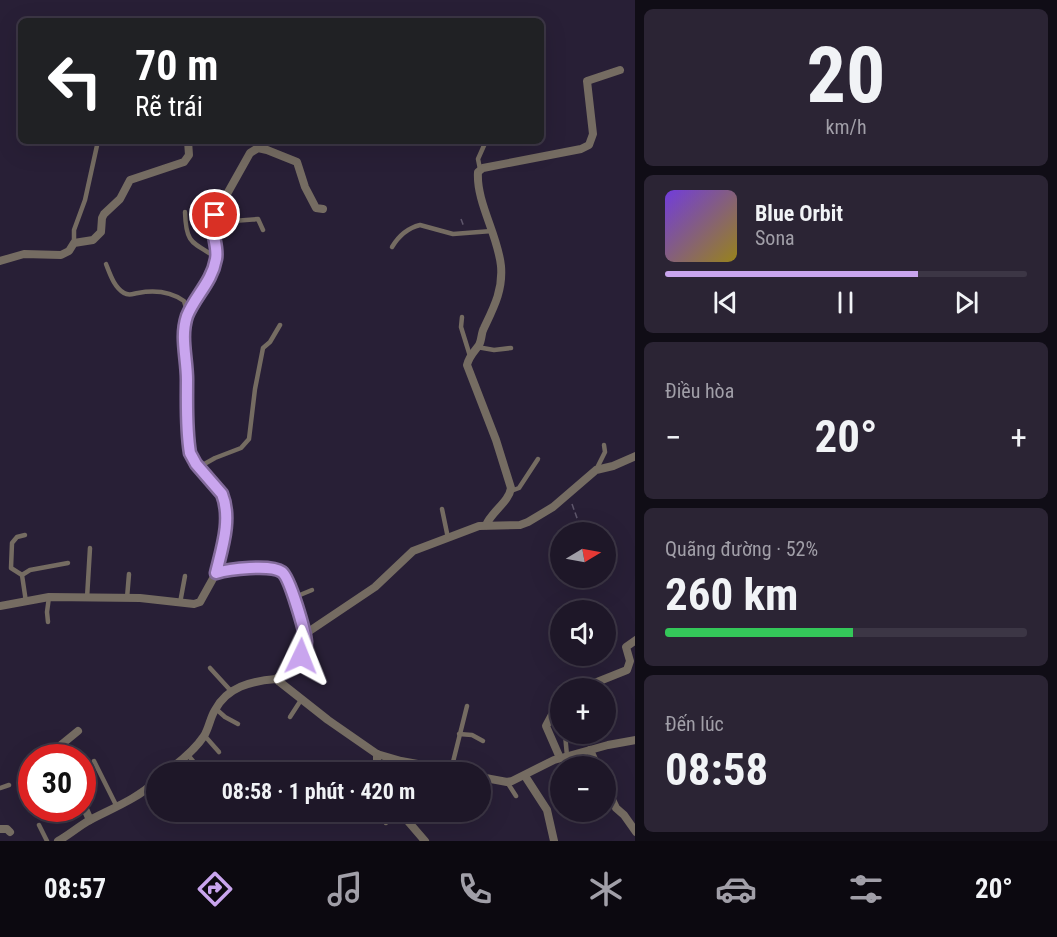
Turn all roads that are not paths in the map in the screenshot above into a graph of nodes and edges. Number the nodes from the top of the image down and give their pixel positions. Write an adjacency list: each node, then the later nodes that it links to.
1 (621, 70): 6 (street)
2 (96, 144): 12 (lane)
3 (188, 144): 12 (street)
4 (485, 144): 6 (lane)
5 (252, 145): 7 (street); 9 (street)
6 (480, 170): 11 (street)
7 (323, 209)
8 (185, 212): 14 (lane)
9 (213, 219): 10 (lane); 14 (street)
10 (263, 230)
11 (492, 231): 13 (lane); 20 (street)
12 (74, 243): 15 (street)
13 (392, 247)
14 (217, 258): 17 (street)
15 (0, 261)
16 (106, 264): 17 (lane)
17 (188, 314): 26 (street)
18 (462, 317): 22 (lane)
19 (280, 325): 26 (lane)
20 (477, 347): 21 (lane); 22 (street)
21 (511, 348)
22 (470, 356): 28 (street)
23 (604, 445): 27 (lane)
24 (635, 456): 27 (street)
25 (537, 459): 28 (lane)
26 (199, 468): 35 (street)
27 (597, 470): 30 (street)
28 (511, 491): 30 (street)
29 (442, 509): 32 (lane)
30 (486, 525): 32 (street)
31 (25, 535): 37 (lane)
32 (448, 538): 48 (street)
33 (90, 548): 42 (lane)
34 (68, 563): 37 (lane)
35 (216, 573): 41 (street); 45 (street)
36 (129, 574): 43 (lane)
37 (22, 575): 44 (lane)
38 (184, 576): 45 (lane)
39 (312, 590): 41 (lane)
40 (49, 597): 42 (street); 44 (street); 47 (lane)
41 (293, 597): 48 (street)
42 (87, 598): 43 (street)
43 (127, 598): 45 (street)
44 (26, 602): 46 (street)
45 (180, 603)
46 (0, 606)
47 (48, 622)
48 (305, 634): 52 (street)
49 (635, 641): 51 (street)
50 (210, 668): 53 (lane)
51 (607, 678)
52 (276, 679): 53 (street); 54 (street)
53 (231, 691): 56 (street)
54 (301, 700): 57 (lane); 69 (street)
55 (467, 706): 63 (lane)
56 (215, 708): 59 (lane); 62 (street)
57 (290, 717)
58 (550, 719): 61 (street)
59 (238, 724)
60 (78, 731): 66 (street)
61 (550, 733)
62 (204, 735): 68 (lane); 70 (street)
63 (459, 735): 65 (lane); 77 (lane)
64 (635, 740): 67 (street)
65 (483, 741)
66 (62, 744)
67 (590, 750): 71 (street); 72 (street)
68 (219, 752)
69 (376, 754): 75 (street); 76 (street)
70 (188, 756): 73 (street); 74 (lane)
71 (568, 756)
72 (593, 756)
73 (180, 762)
74 (193, 762)
75 (376, 762)
76 (406, 762)
77 (453, 762)
78 (550, 764): 80 (street)
79 (96, 765): 87 (lane)
80 (525, 776): 82 (street); 99 (street)
81 (491, 779): 82 (street)
82 (507, 782): 86 (lane)
83 (9, 785): 84 (lane)
84 (0, 788)
85 (146, 789): 87 (street)
86 (516, 796)
87 (117, 807): 89 (street)
88 (616, 808): 94 (street)
89 (96, 817)
90 (87, 822): 97 (street)
91 (409, 822): 98 (street)
92 (39, 825): 96 (lane)
93 (0, 829): 95 (street)
94 (635, 831)
95 (10, 832)
96 (47, 841)
97 (58, 841)
98 (425, 841)
99 (554, 841)

